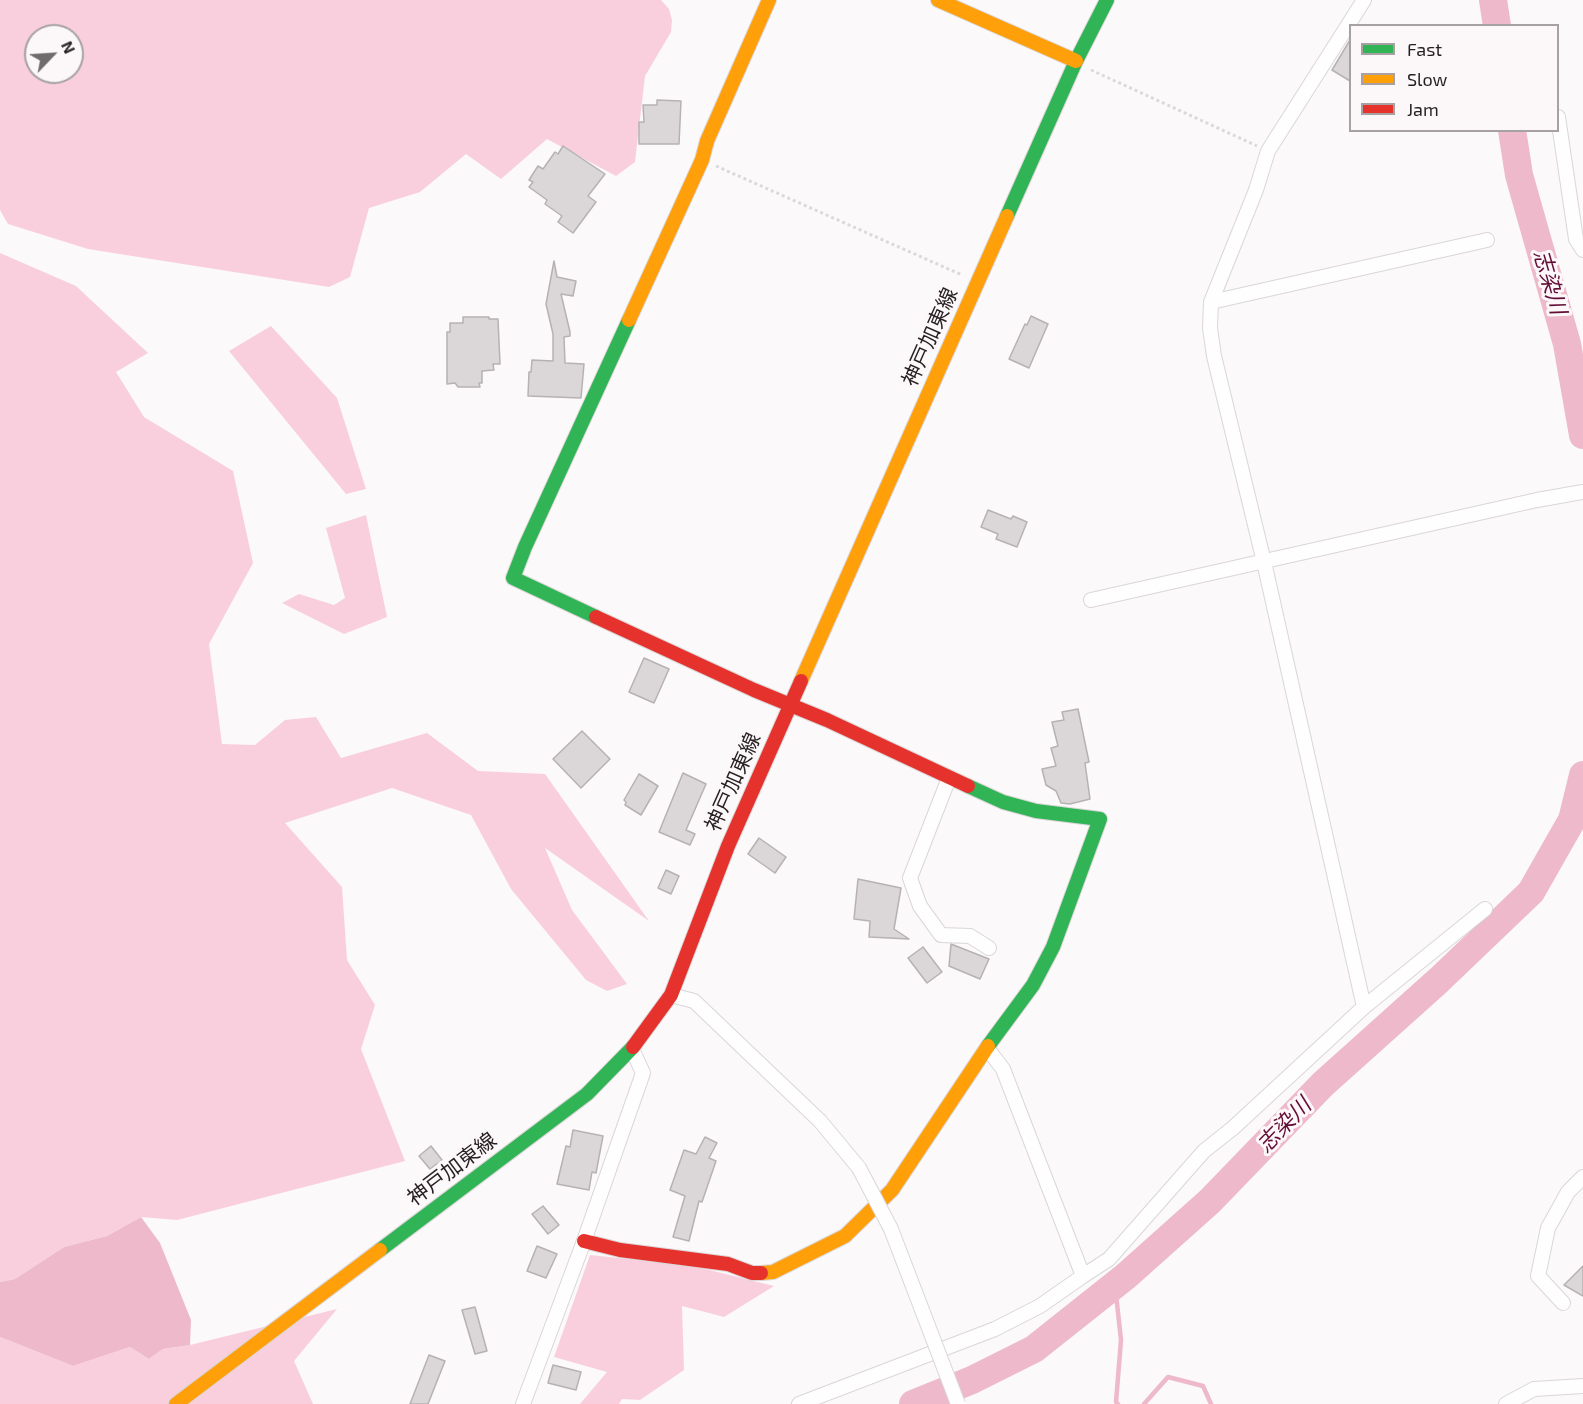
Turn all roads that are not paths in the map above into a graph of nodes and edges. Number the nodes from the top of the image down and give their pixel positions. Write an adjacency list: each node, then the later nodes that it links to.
1 (769, 0): 13 (street)
2 (938, 0): 5 (street)
3 (1107, 0): 5 (street, 神戸加東線)
4 (1364, 0): 9 (street)
5 (1076, 61): 13 (street, 神戸加東線)
6 (1559, 130): 8 (street)
7 (1486, 240): 9 (street)
8 (1583, 250)
9 (1211, 302): 11 (street)
10 (1583, 492): 11 (street)
11 (1264, 562): 12 (street); 18 (street)
12 (1091, 600)
13 (791, 704): 14 (street); 17 (street, 神戸加東線)
14 (949, 778): 16 (street); 19 (street)
15 (1485, 909): 18 (street)
16 (989, 948)
17 (671, 995): 20 (street, 神戸加東線); 29 (street, bridge)
18 (1364, 1007): 23 (street)
19 (987, 1048): 22 (street); 23 (street)
20 (632, 1049): 22 (street); 26 (street, 神戸加東線)
21 (1583, 1177): 24 (street)
22 (584, 1241): 27 (street)
23 (1083, 1276): 28 (street)
24 (1563, 1303)
25 (1583, 1386): 30 (street)
26 (176, 1404)
27 (523, 1404)
28 (799, 1404)
29 (958, 1404)
30 (1506, 1404)

